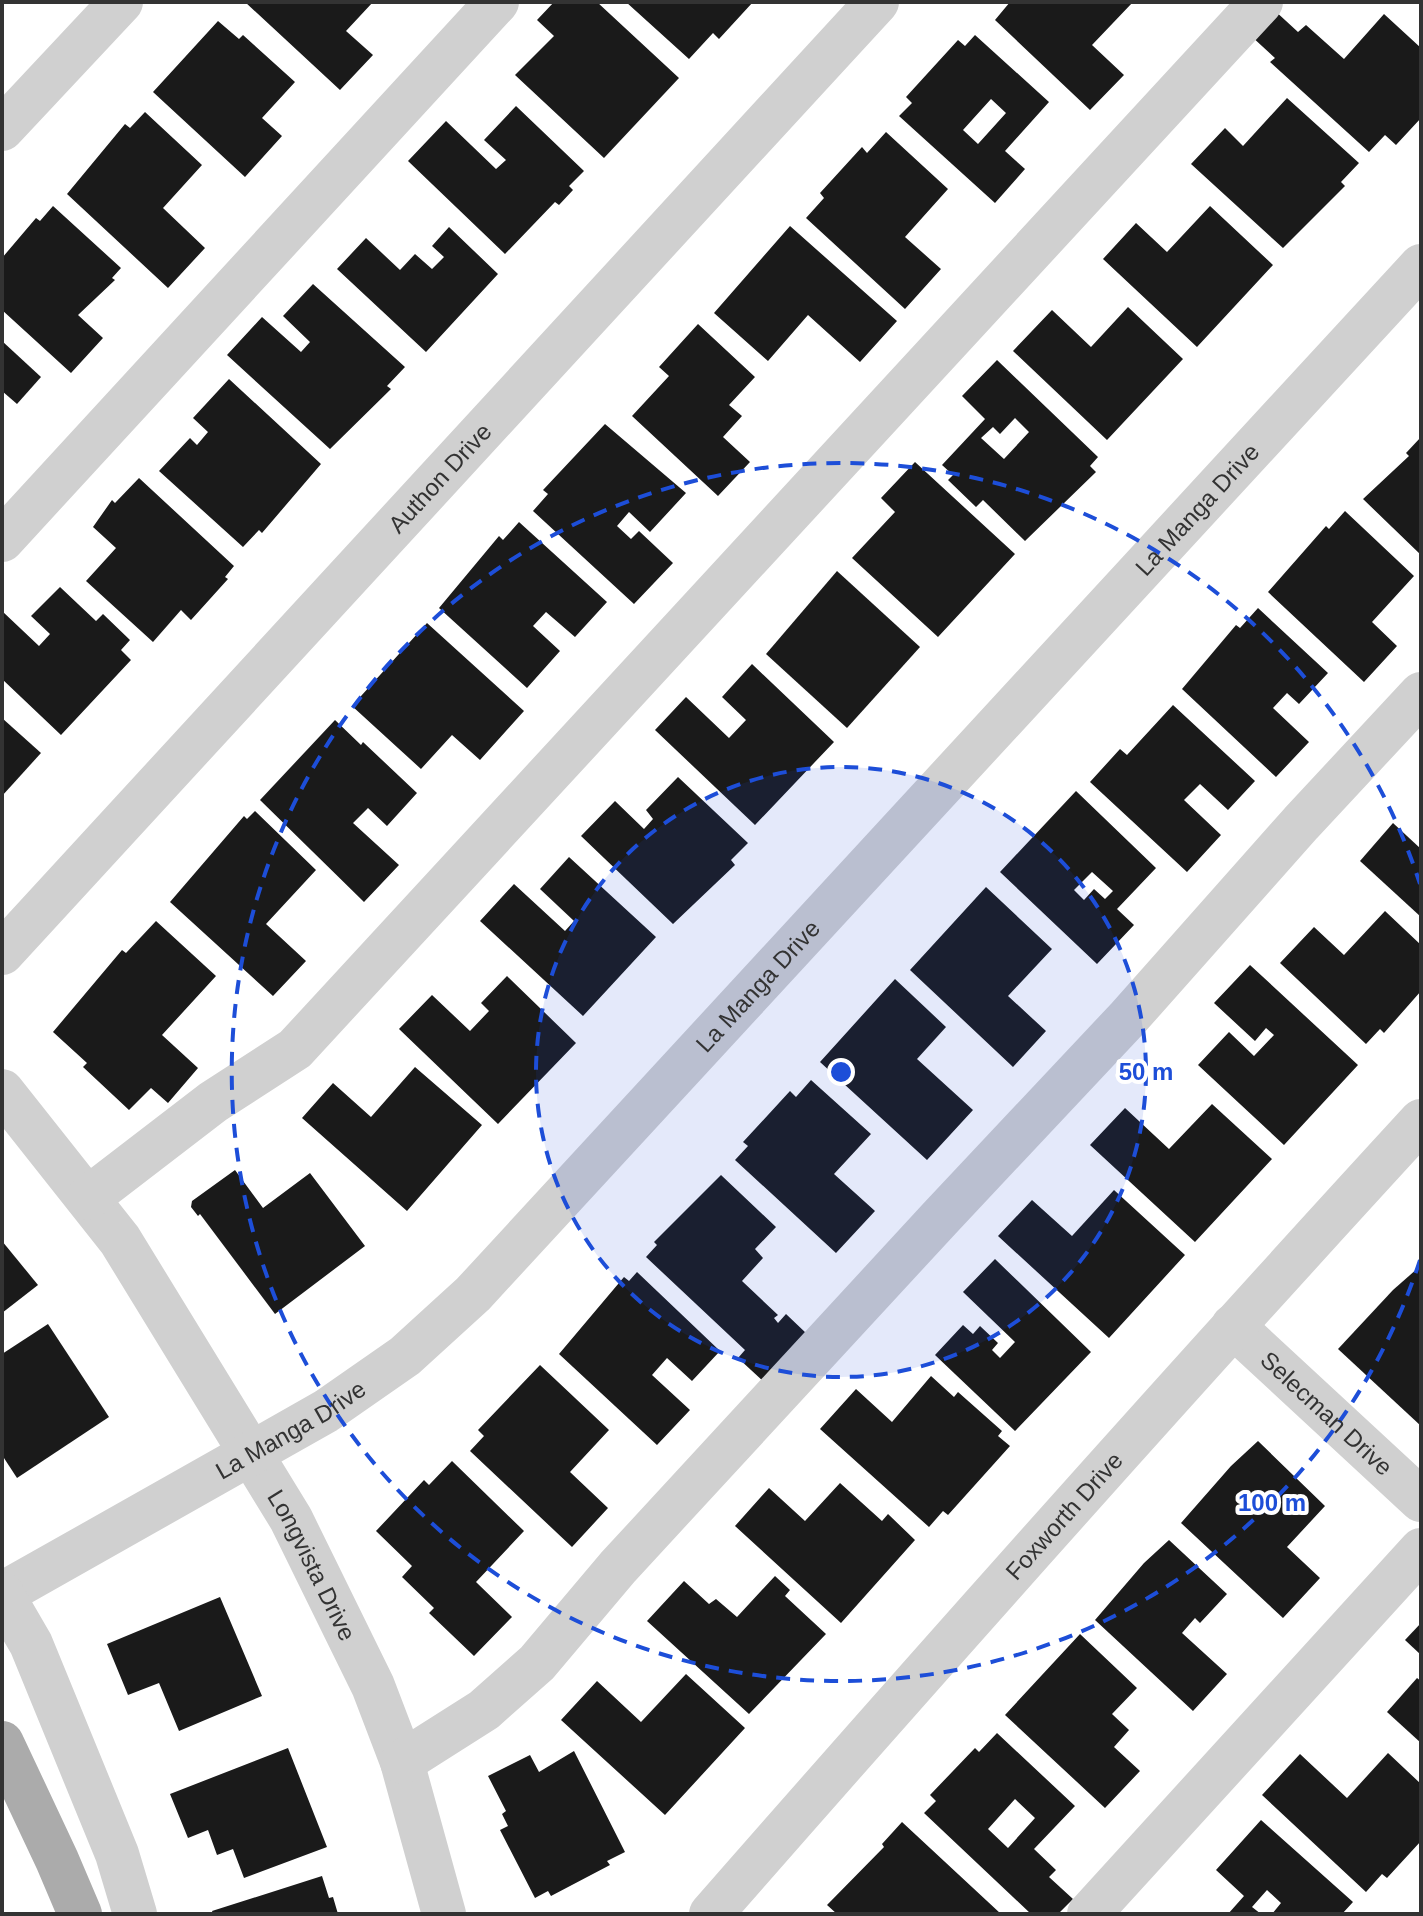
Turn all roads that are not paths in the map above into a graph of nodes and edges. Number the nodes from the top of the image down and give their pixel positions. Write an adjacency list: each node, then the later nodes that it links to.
1 (121, 2): 5 (street)
2 (497, 2): 7 (street)
3 (877, 2): 9 (street, Authon Drive)
4 (1261, 2): 12 (street)
5 (2, 129)
6 (1421, 266): 14 (street, La Manga Drive)
7 (2, 540)
8 (1421, 694): 19 (street)
9 (2, 953)
10 (2, 1091): 12 (street, Longvista Drive)
11 (1421, 1121): 13 (street, Foxworth Drive)
12 (88, 1198): 14 (street, Longvista Drive)
13 (1233, 1326): 15 (street, Selecman Drive); 23 (street, Foxworth Drive)
14 (251, 1455): 17 (street, La Manga Drive); 19 (street, Longvista Drive)
15 (1421, 1500)
16 (1421, 1550): 24 (street)
17 (2, 1594): 21 (street)
18 (2, 1743): 20 (main road)
19 (402, 1762): 22 (street, Longvista Drive)
20 (80, 1914)
21 (135, 1914)
22 (444, 1914)
23 (711, 1914)
24 (1089, 1914)

